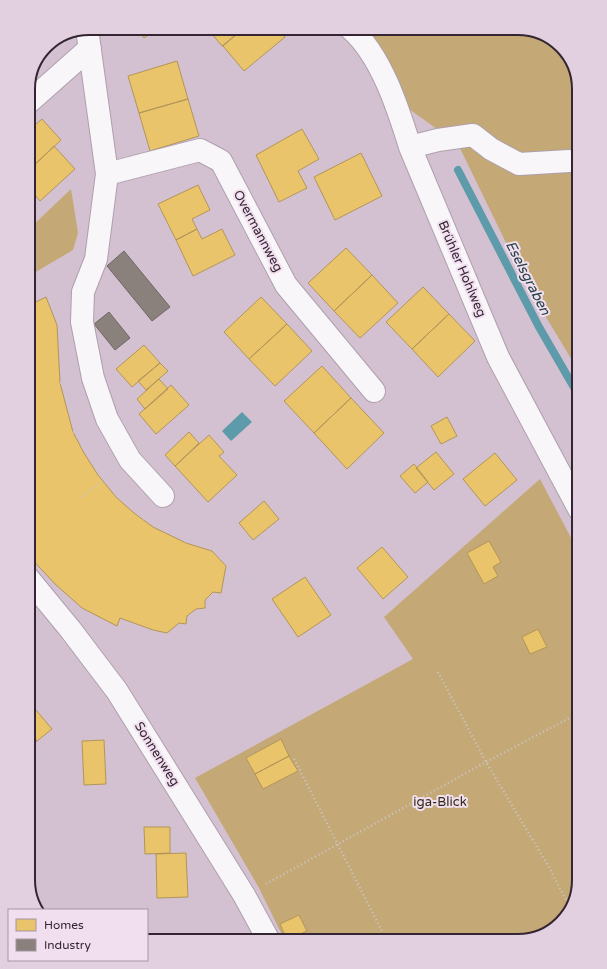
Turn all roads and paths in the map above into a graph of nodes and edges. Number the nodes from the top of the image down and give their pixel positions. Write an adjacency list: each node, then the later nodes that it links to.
1 (358, 35): 4 (street, Brühler Hohlweg)
2 (88, 39): 3 (street); 6 (street)
3 (35, 96)
4 (410, 147): 5 (street); 9 (street, Brühler Hohlweg)
5 (569, 161)
6 (107, 174): 10 (street, Overmannweg); 14 (street)
7 (68, 273): 8 (path)
8 (50, 276)
9 (498, 357): 15 (street, Brühler Hohlweg); 23 (path)
10 (374, 391)
11 (88, 426): 12 (path)
12 (73, 432)
13 (113, 473): 16 (path)
14 (163, 496)
15 (572, 496)
16 (81, 497)
17 (170, 519): 18 (path)
18 (165, 526)
19 (194, 526): 20 (path)
20 (186, 543)
21 (229, 565): 23 (path)
22 (35, 586): 27 (street, Sonnenweg)
23 (237, 594): 27 (path)
24 (153, 630): 25 (path)
25 (143, 642)
26 (438, 672): 30 (path)
27 (117, 691): 31 (path); 33 (street, Sonnenweg)
28 (572, 716): 30 (path)
29 (294, 759): 32 (path)
30 (486, 762): 32 (path); 34 (path)
31 (35, 763)
32 (338, 845): 33 (path); 36 (path)
33 (244, 895): 35 (street, Sonnenweg)
34 (567, 903)
35 (265, 934)
36 (383, 934)

